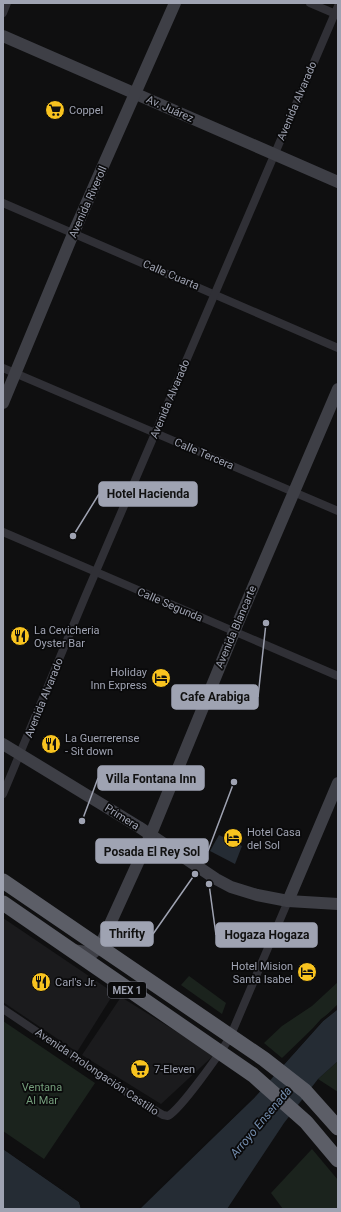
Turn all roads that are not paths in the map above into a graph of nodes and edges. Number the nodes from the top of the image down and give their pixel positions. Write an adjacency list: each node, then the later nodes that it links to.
1 (8, 3): 5 (street)
2 (175, 3): 7 (main road, Avenida Riveroll)
3 (310, 3): 4 (street)
4 (337, 11): 8 (street, Avenida Alvarado)
5 (3, 13)
6 (3, 36): 7 (main road, Av. Juárez)
7 (136, 94): 8 (main road, Av. Juárez); 11 (main road, Avenida Riveroll)
8 (275, 155): 9 (main road, Av. Juárez); 12 (street, Avenida Alvarado)
9 (338, 182)
10 (3, 203): 11 (street, Calle Cuarta)
11 (73, 234): 12 (street, Calle Cuarta); 15 (main road, Avenida Riveroll)
12 (215, 294): 13 (street, Calle Cuarta); 18 (street, Avenida Alvarado)
13 (338, 348)
14 (3, 368): 15 (street, Calle Tercera)
15 (16, 374): 17 (main road, Avenida Riveroll); 18 (street, Calle Tercera)
16 (338, 389): 19 (main road, Avenida Blancarte)
17 (3, 403)
18 (156, 433): 19 (street, Calle Tercera); 22 (street, Avenida Alvarado)
19 (294, 492): 20 (street, Calle Tercera); 23 (main road, Avenida Blancarte)
20 (338, 511)
21 (3, 532): 22 (street, Calle Segunda)
22 (96, 573): 23 (street, Calle Segunda); 26 (street, Avenida Alvarado)
23 (234, 632): 24 (street, Calle Segunda); 29 (main road, Avenida Blancarte)
24 (338, 676)
25 (3, 744): 26 (main road, Primera)
26 (21, 754): 28 (street, Avenida Alvarado); 29 (main road, Primera)
27 (338, 783): 31 (main road)
28 (3, 794)
29 (150, 834): 31 (main road, Primera); 34 (main road, Avenida Blancarte)
30 (3, 881): 34 (highway, MEX 1)
31 (288, 901): 33 (main road, Primera); 37 (street, Avenida Prolongación Castillo)
32 (3, 903): 35 (highway, MEX 1)
33 (337, 905)
34 (100, 946): 35 (main road); 37 (highway, MEX 1)
35 (70, 950): 38 (highway, MEX 1)
36 (3, 1009): 38 (street, Avenida Prolongación Castillo)
37 (230, 1037): 38 (street, Avenida Prolongación Castillo); 39 (highway, MEX 1)
38 (220, 1053): 40 (highway, MEX 1)
39 (338, 1128)
40 (338, 1160)

